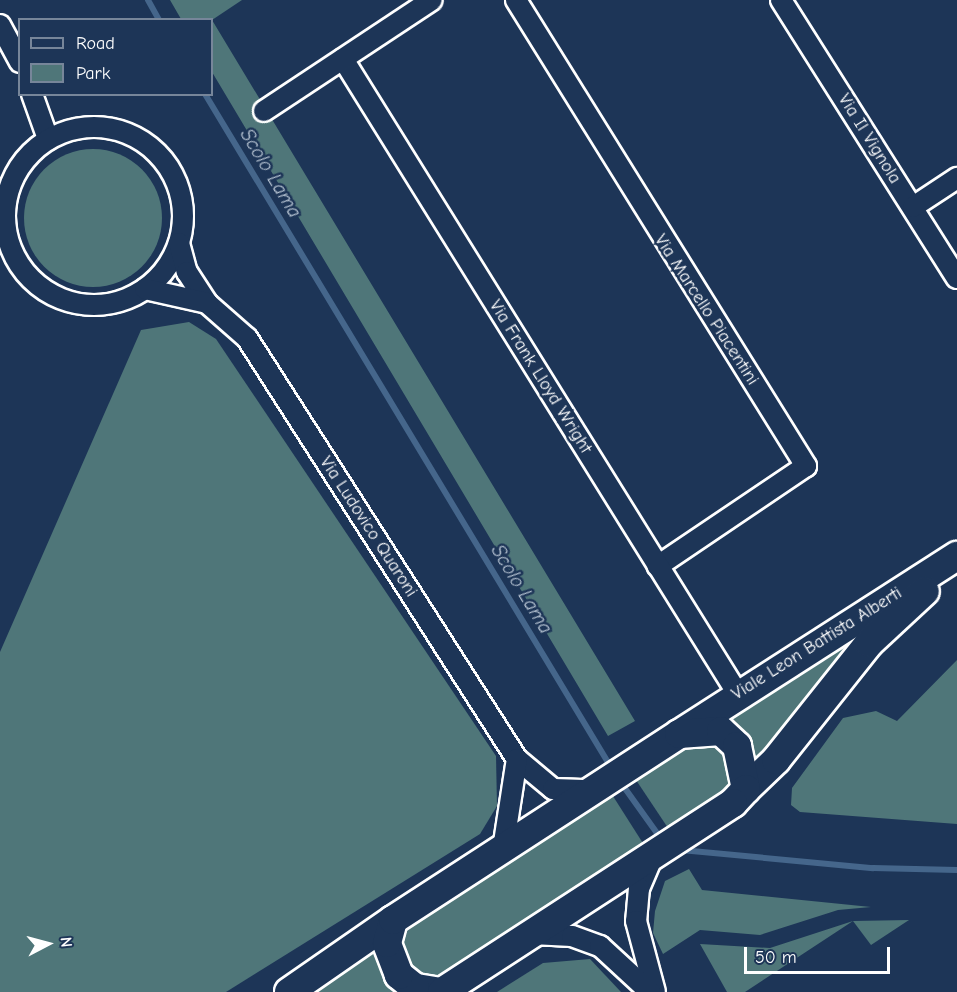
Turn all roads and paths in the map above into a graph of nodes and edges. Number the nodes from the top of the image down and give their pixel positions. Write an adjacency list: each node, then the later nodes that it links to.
1 (432, 0): 6 (street)
2 (516, 0): 20 (street, Via Marcello Piacentini)
3 (781, 0): 12 (street, Via Il Vignola)
4 (0, 26): 5 (street)
5 (18, 58)
6 (343, 59): 8 (street); 20 (street, Via Frank Lloyd Wright)
7 (33, 96): 9 (street)
8 (264, 111)
9 (48, 139): 11 (street); 13 (street)
10 (957, 178): 12 (street)
11 (3, 206): 14 (street)
12 (913, 207): 15 (street, Via Il Vignola)
13 (179, 243): 16 (street); 17 (street, Via Ludovico Quaroni)
14 (6, 247): 16 (street)
15 (957, 278)
16 (145, 289): 17 (street, Via Ludovico Quaroni)
17 (207, 303): 23 (street, Via Ludovico Quaroni)
18 (957, 556): 21 (main road, Viale Leon Battista Alberti)
19 (957, 561): 24 (main road, Viale Leon Battista Alberti)
20 (658, 566): 21 (street, Via Frank Lloyd Wright)
21 (738, 694): 22 (main road, Viale Leon Battista Alberti)
22 (679, 734): 24 (main road); 25 (main road, Viale Leon Battista Alberti)
23 (517, 759): 25 (street, Via Ludovico Quaroni); 26 (street)
24 (746, 789): 27 (main road, Viale Leon Battista Alberti)
25 (591, 790): 26 (main road)
26 (503, 849): 28 (main road)
27 (652, 858): 29 (main road); 33 (street)
28 (393, 920): 30 (main road); 31 (main road)
29 (532, 934): 31 (main road); 32 (street)
30 (289, 992)
31 (442, 992)
32 (650, 992)
33 (655, 992)

